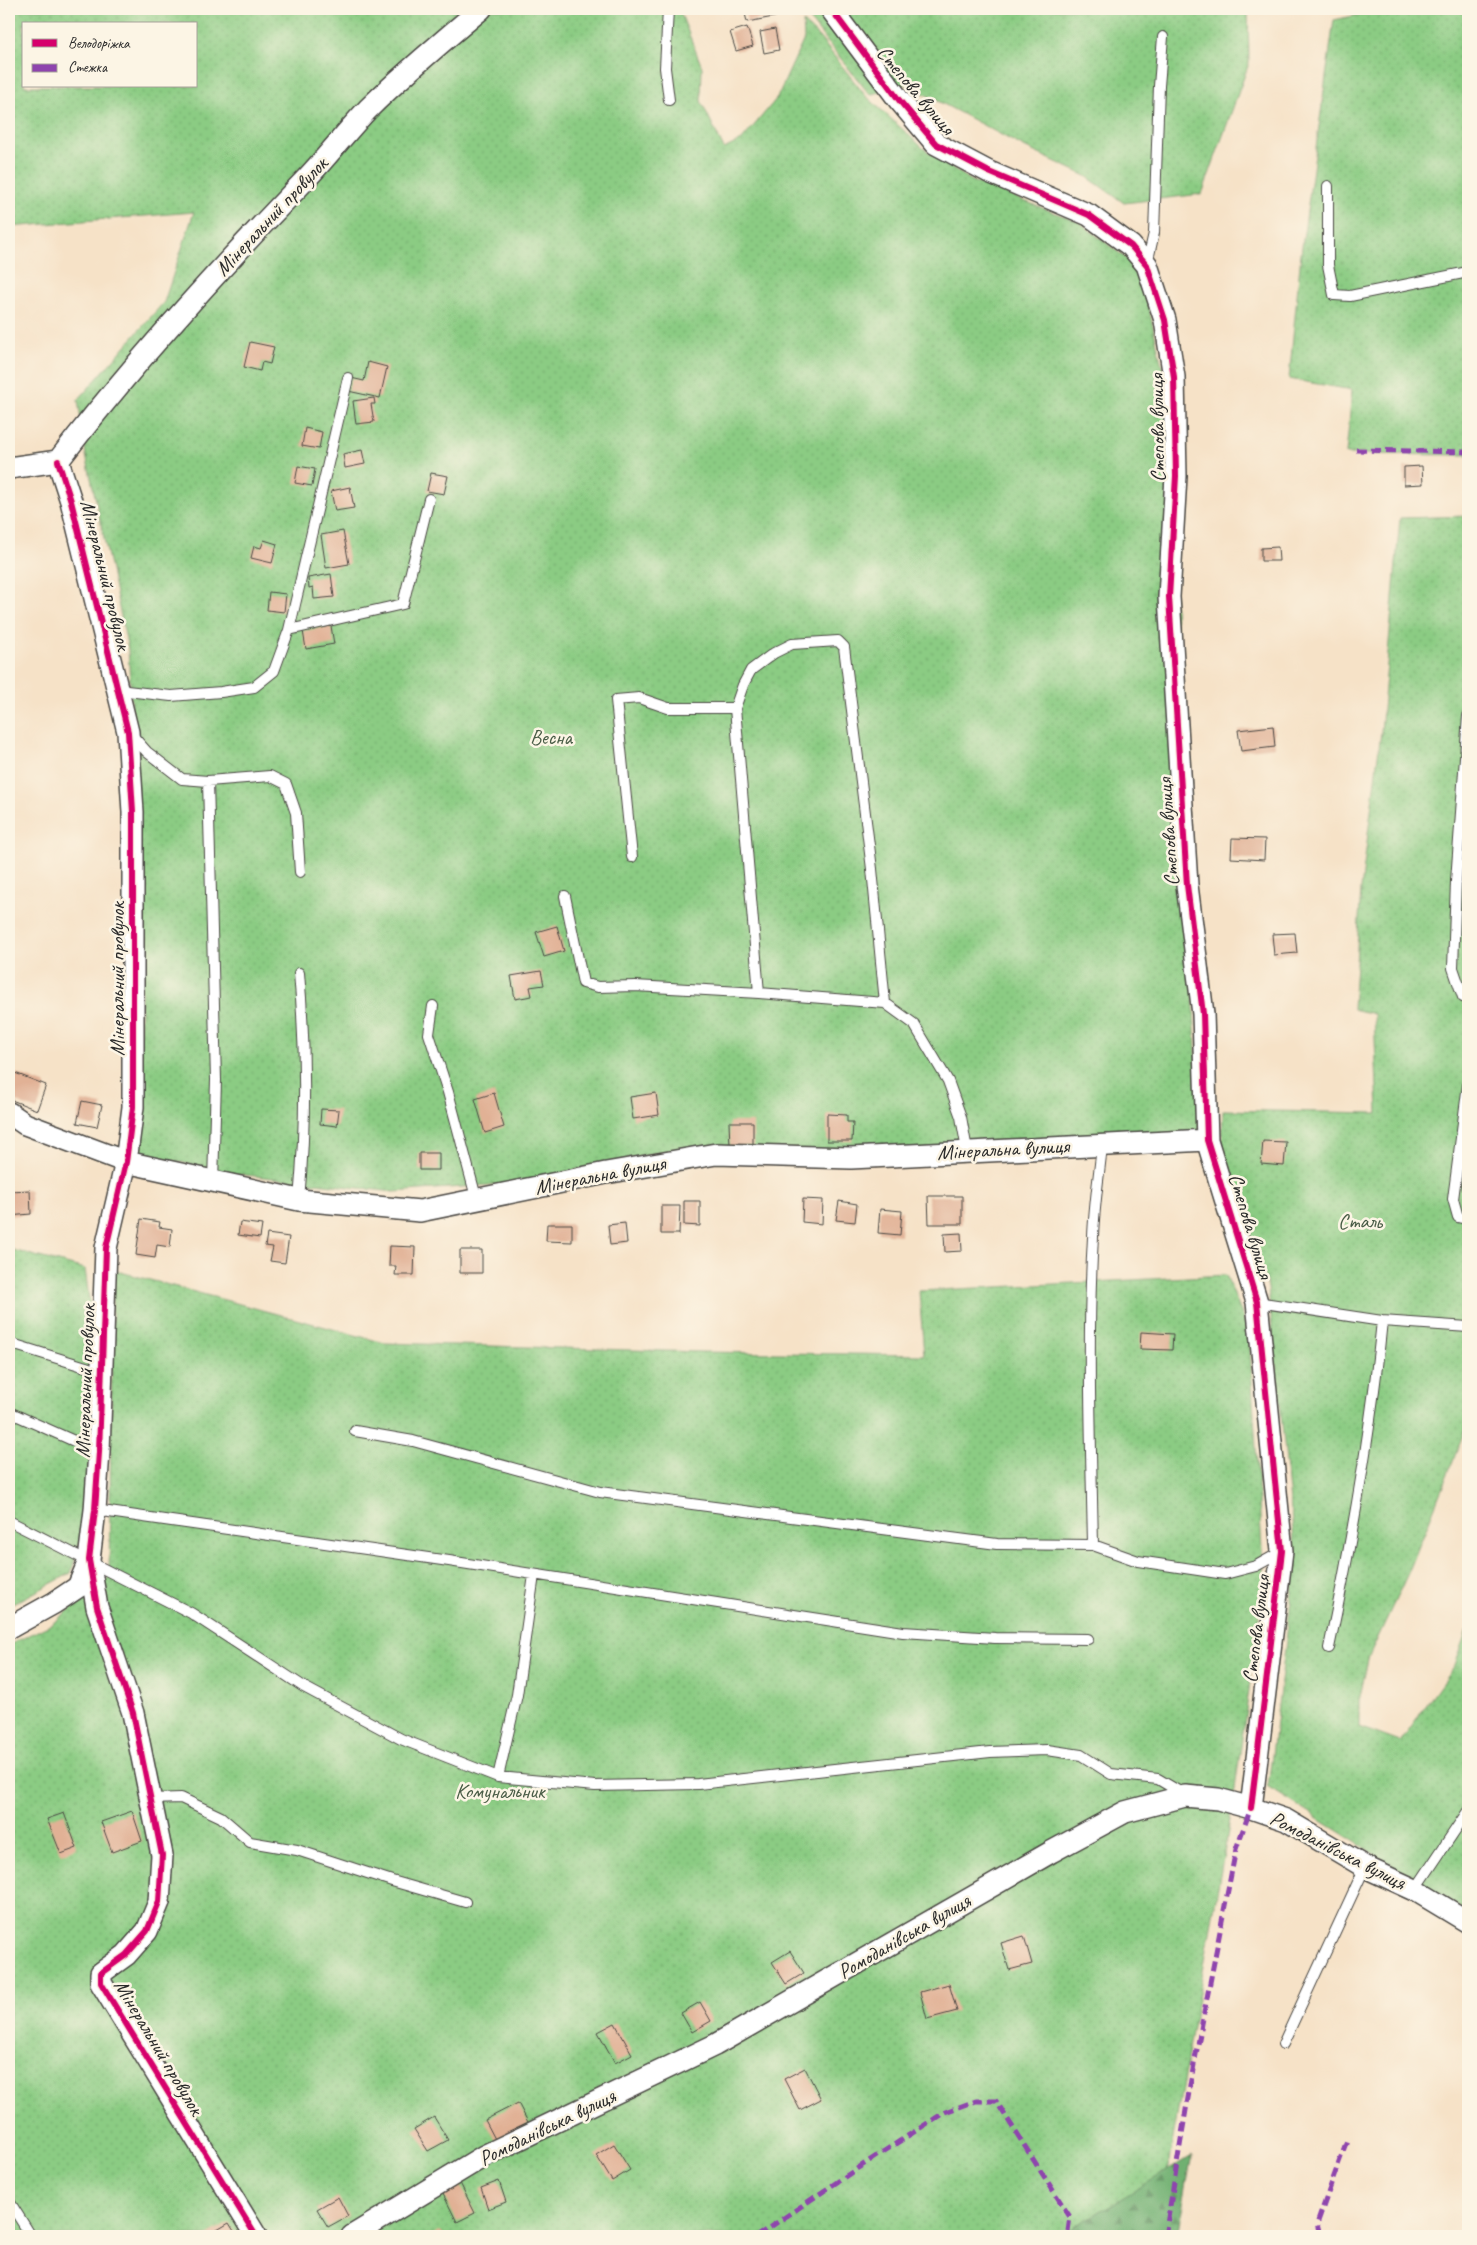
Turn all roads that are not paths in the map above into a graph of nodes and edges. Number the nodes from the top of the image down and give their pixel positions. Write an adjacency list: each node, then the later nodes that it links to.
1 (482, 9): 10 (street, Мінеральний провулок)
2 (668, 9): 5 (lane)
3 (831, 9): 7 (street, Степова вулиця)
4 (1163, 37): 7 (lane)
5 (669, 100)
6 (1328, 186): 8 (lane)
7 (1147, 265): 30 (street, Степова вулиця)
8 (1468, 272)
9 (348, 378): 13 (lane)
10 (58, 461): 11 (street); 14 (street, Мінеральний провулок)
11 (9, 468)
12 (429, 499): 13 (lane)
13 (289, 630): 14 (lane)
14 (118, 690): 17 (street, Мінеральний провулок)
15 (735, 708): 20 (lane); 24 (lane); 26 (lane)
16 (1468, 716): 18 (lane)
17 (128, 732): 19 (lane); 33 (street, Мінеральний провулок)
18 (1467, 740): 25 (lane)
19 (208, 781): 21 (lane); 34 (lane)
20 (632, 857)
21 (300, 872)
22 (566, 896): 24 (lane)
23 (299, 973): 35 (lane)
24 (759, 993): 26 (lane)
25 (1463, 997)
26 (885, 1003): 32 (lane)
27 (433, 1006): 36 (lane)
28 (1468, 1084): 37 (lane)
29 (9, 1113): 33 (street, Мінеральна вулиця)
30 (1207, 1140): 31 (street, Мінеральна вулиця); 38 (street, Степова вулиця)
31 (1102, 1146): 32 (street, Мінеральна вулиця); 48 (lane)
32 (967, 1150): 36 (street, Мінеральна вулиця)
33 (126, 1162): 34 (street, Мінеральна вулиця); 42 (street, Мінеральний провулок)
34 (213, 1182): 35 (street, Мінеральна вулиця)
35 (299, 1200): 36 (street, Мінеральна вулиця)
36 (476, 1201)
37 (1468, 1219)
38 (1257, 1302): 39 (lane); 49 (street, Степова вулиця)
39 (1382, 1321): 40 (lane); 54 (lane)
40 (1468, 1327)
41 (9, 1343): 42 (lane)
42 (102, 1372): 45 (street, Мінеральний провулок)
43 (9, 1412): 45 (lane)
44 (355, 1430): 48 (lane)
45 (99, 1452): 46 (street, Мінеральний провулок)
46 (95, 1510): 50 (street, Мінеральний провулок); 51 (lane)
47 (9, 1521): 50 (lane)
48 (1093, 1544): 49 (lane)
49 (1282, 1551): 58 (street, Степова вулиця)
50 (89, 1560): 52 (street); 55 (lane); 57 (street, Мінеральний провулок)
51 (534, 1575): 53 (lane); 55 (lane)
52 (9, 1628)
53 (1088, 1639)
54 (1329, 1648)
55 (498, 1777): 56 (lane)
56 (1186, 1796): 58 (street, Ромоданівська вулиця); 68 (street, Ромоданівська вулиця)
57 (151, 1799): 62 (lane); 67 (street, Мінеральний провулок)
58 (1251, 1808): 60 (street, Ромоданівська вулиця)
59 (1468, 1811): 61 (lane)
60 (1365, 1867): 61 (street, Ромоданівська вулиця); 64 (lane)
61 (1415, 1890): 63 (street, Ромоданівська вулиця)
62 (465, 1902)
63 (1468, 1922)
64 (1283, 2044)
65 (9, 2201): 66 (lane)
66 (31, 2236)
67 (256, 2236)
68 (352, 2236)

